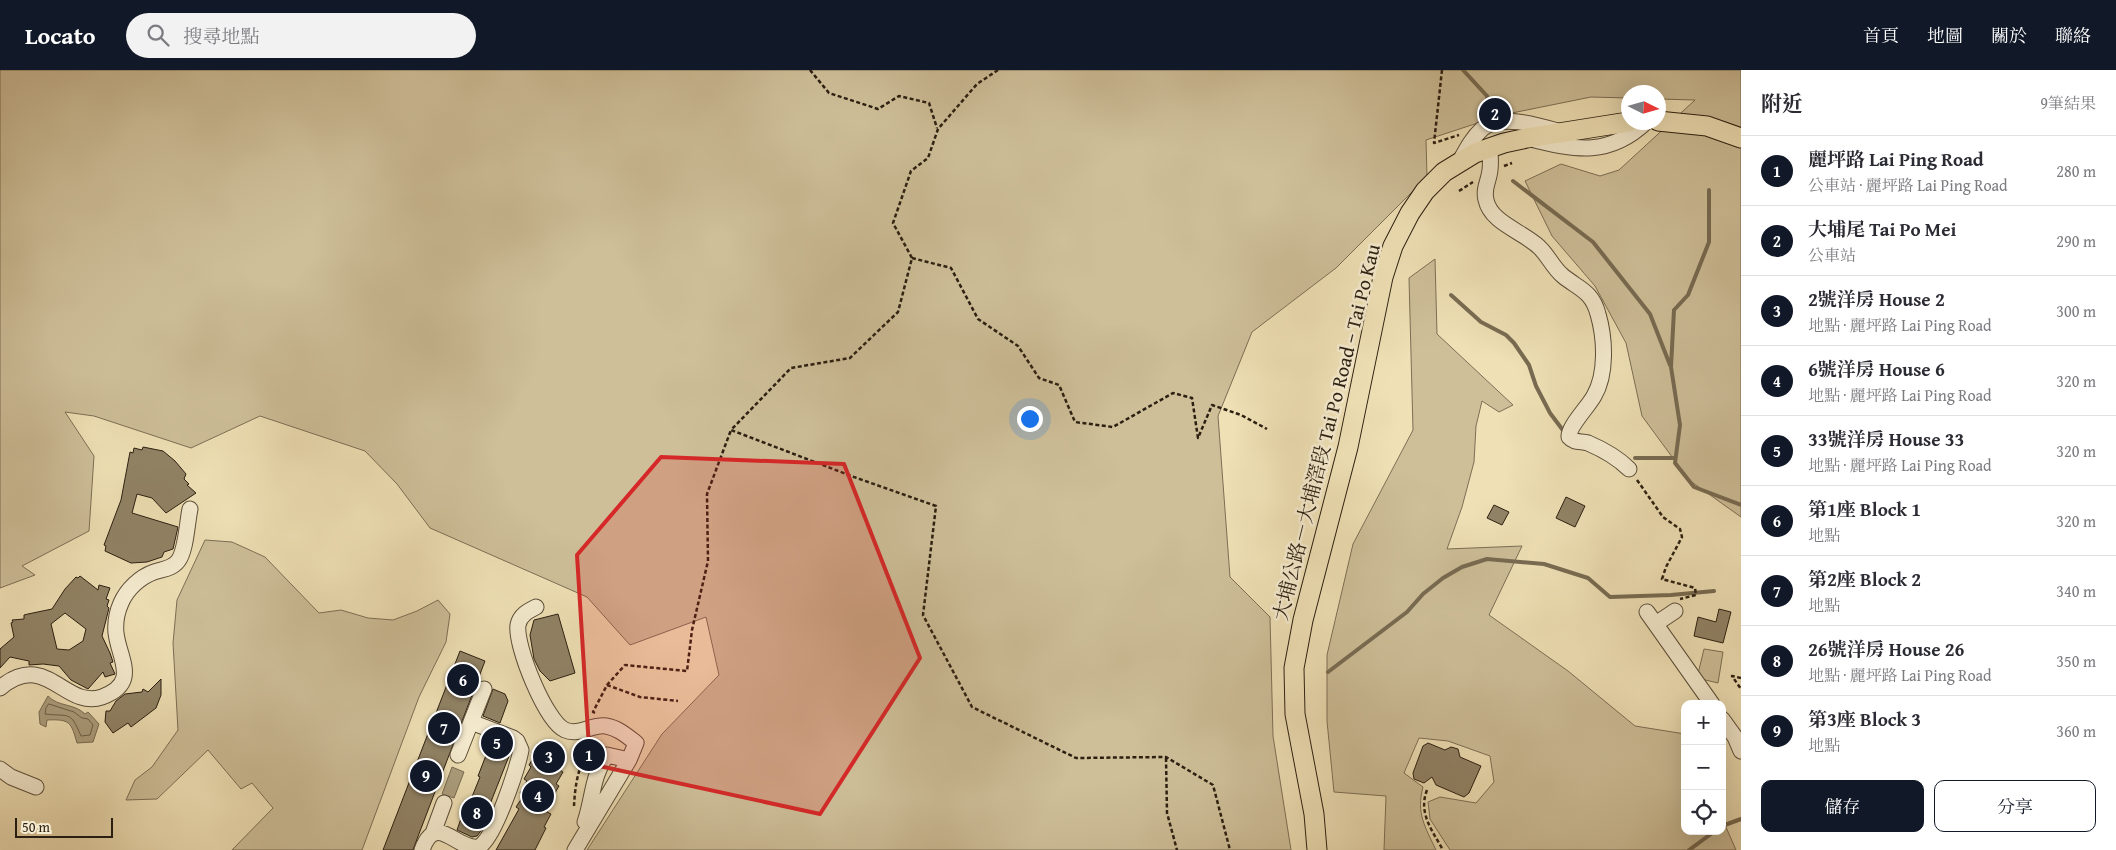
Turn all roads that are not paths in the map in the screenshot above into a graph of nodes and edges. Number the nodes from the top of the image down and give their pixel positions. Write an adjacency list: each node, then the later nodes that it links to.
1 (1666, 121): 6 (main road)
2 (1621, 123): 4 (main road, 大埔公路－大埔滘段 Tai Po Road – Tai Po Kau)
3 (1636, 130): 5 (street)
4 (1561, 132): 5 (main road, 大埔公路－大埔滘段 Tai Po Road – Tai Po Kau); 8 (street)
5 (1527, 138): 7 (main road, 大埔公路－大埔滘段 Tai Po Road – Tai Po Kau)
6 (1741, 138)
7 (1490, 147): 8 (main road, 大埔公路－大埔滘段 Tai Po Road – Tai Po Kau); 9 (street)
8 (1460, 161): 27 (main road, 大埔公路－大埔滘段 Tai Po Road – Tai Po Kau)
9 (1629, 469)
10 (190, 509): 13 (street)
11 (536, 607): 20 (street)
12 (1675, 610): 15 (street)
13 (0, 688)
14 (484, 689): 16 (street)
15 (1709, 700)
16 (471, 722): 19 (street); 24 (street)
17 (1726, 725): 18 (street)
18 (1741, 751)
19 (458, 755)
20 (629, 760): 26 (street); 26 (street)
21 (0, 769): 22 (street)
22 (36, 787)
23 (444, 803): 24 (street)
24 (433, 833): 25 (street)
25 (422, 850)
26 (575, 850)
27 (1317, 850)

